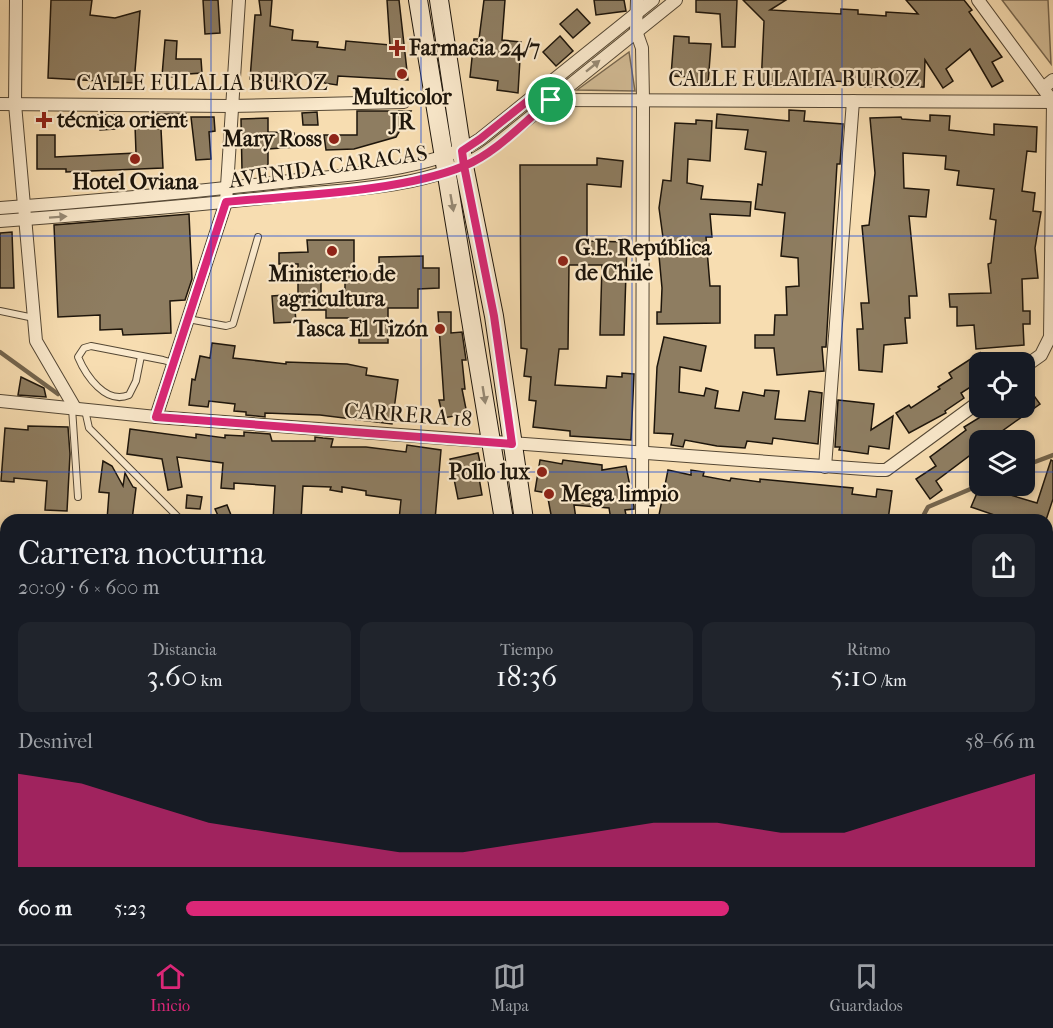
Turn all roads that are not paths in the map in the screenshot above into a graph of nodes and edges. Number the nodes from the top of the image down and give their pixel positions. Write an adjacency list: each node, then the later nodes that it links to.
1 (16, 0): 18 (street)
2 (239, 0): 19 (street)
3 (418, 0): 21 (street)
4 (439, 0): 20 (street)
5 (653, 0): 8 (street, AVENIDA CARACAS)
6 (676, 0): 9 (street, AVENIDA CARACAS)
7 (978, 0): 10 (street)
8 (637, 6): 9 (street); 11 (street, AVENIDA CARACAS)
9 (636, 31): 12 (street); 13 (street, AVENIDA CARACAS, one-way to 9)
10 (1048, 84): 16 (street)
11 (535, 95): 13 (street, CALLE EULALIA BUROZ); 20 (street, AVENIDA CARACAS)
12 (643, 99): 13 (street, CALLE EULALIA BUROZ); 14 (street, CALLE EULALIA BUROZ); 41 (street)
13 (551, 100): 20 (street, AVENIDA CARACAS)
14 (853, 101): 16 (street, CALLE EULALIA BUROZ); 42 (street)
15 (404, 102): 19 (street, CALLE EULALIA BUROZ)
16 (1053, 102): 33 (street)
17 (0, 104): 18 (street, CALLE EULALIA BUROZ)
18 (15, 104): 19 (street, CALLE EULALIA BUROZ); 24 (street)
19 (230, 106): 22 (street)
20 (463, 158): 21 (street, AVENIDA CARACAS); 40 (street)
21 (445, 164): 22 (street, AVENIDA CARACAS); 23 (street, AVENIDA CARACAS); 39 (street, one-way to 39)
22 (226, 189): 23 (street); 24 (street, AVENIDA CARACAS)
23 (226, 202): 26 (street, AVENIDA CARACAS, one-way to 23); 31 (street)
24 (24, 206): 25 (street, AVENIDA CARACAS); 26 (street)
25 (0, 208)
26 (26, 219): 27 (street, AVENIDA CARACAS); 30 (street)
27 (0, 221)
28 (258, 237): 31 (lane)
29 (0, 311): 30 (lane)
30 (34, 318): 36 (street)
31 (188, 319): 34 (street)
32 (141, 356): 32 (lane); 34 (lane)
33 (1035, 359)
34 (173, 363): 38 (street)
35 (0, 401): 36 (street, CARRERA 18)
36 (77, 408): 38 (street, CARRERA 18); 43 (lane); 44 (lane)
37 (969, 408): 42 (street, CARRERA 18)
38 (156, 417): 39 (street, CARRERA 18)
39 (492, 442): 40 (street, CARRERA 18); 45 (street)
40 (512, 444): 41 (street, CARRERA 18); 46 (street)
41 (642, 454): 42 (street, CARRERA 18); 47 (street)
42 (825, 467)
43 (78, 497)
44 (175, 514)
45 (503, 514)
46 (523, 514)
47 (642, 514)

